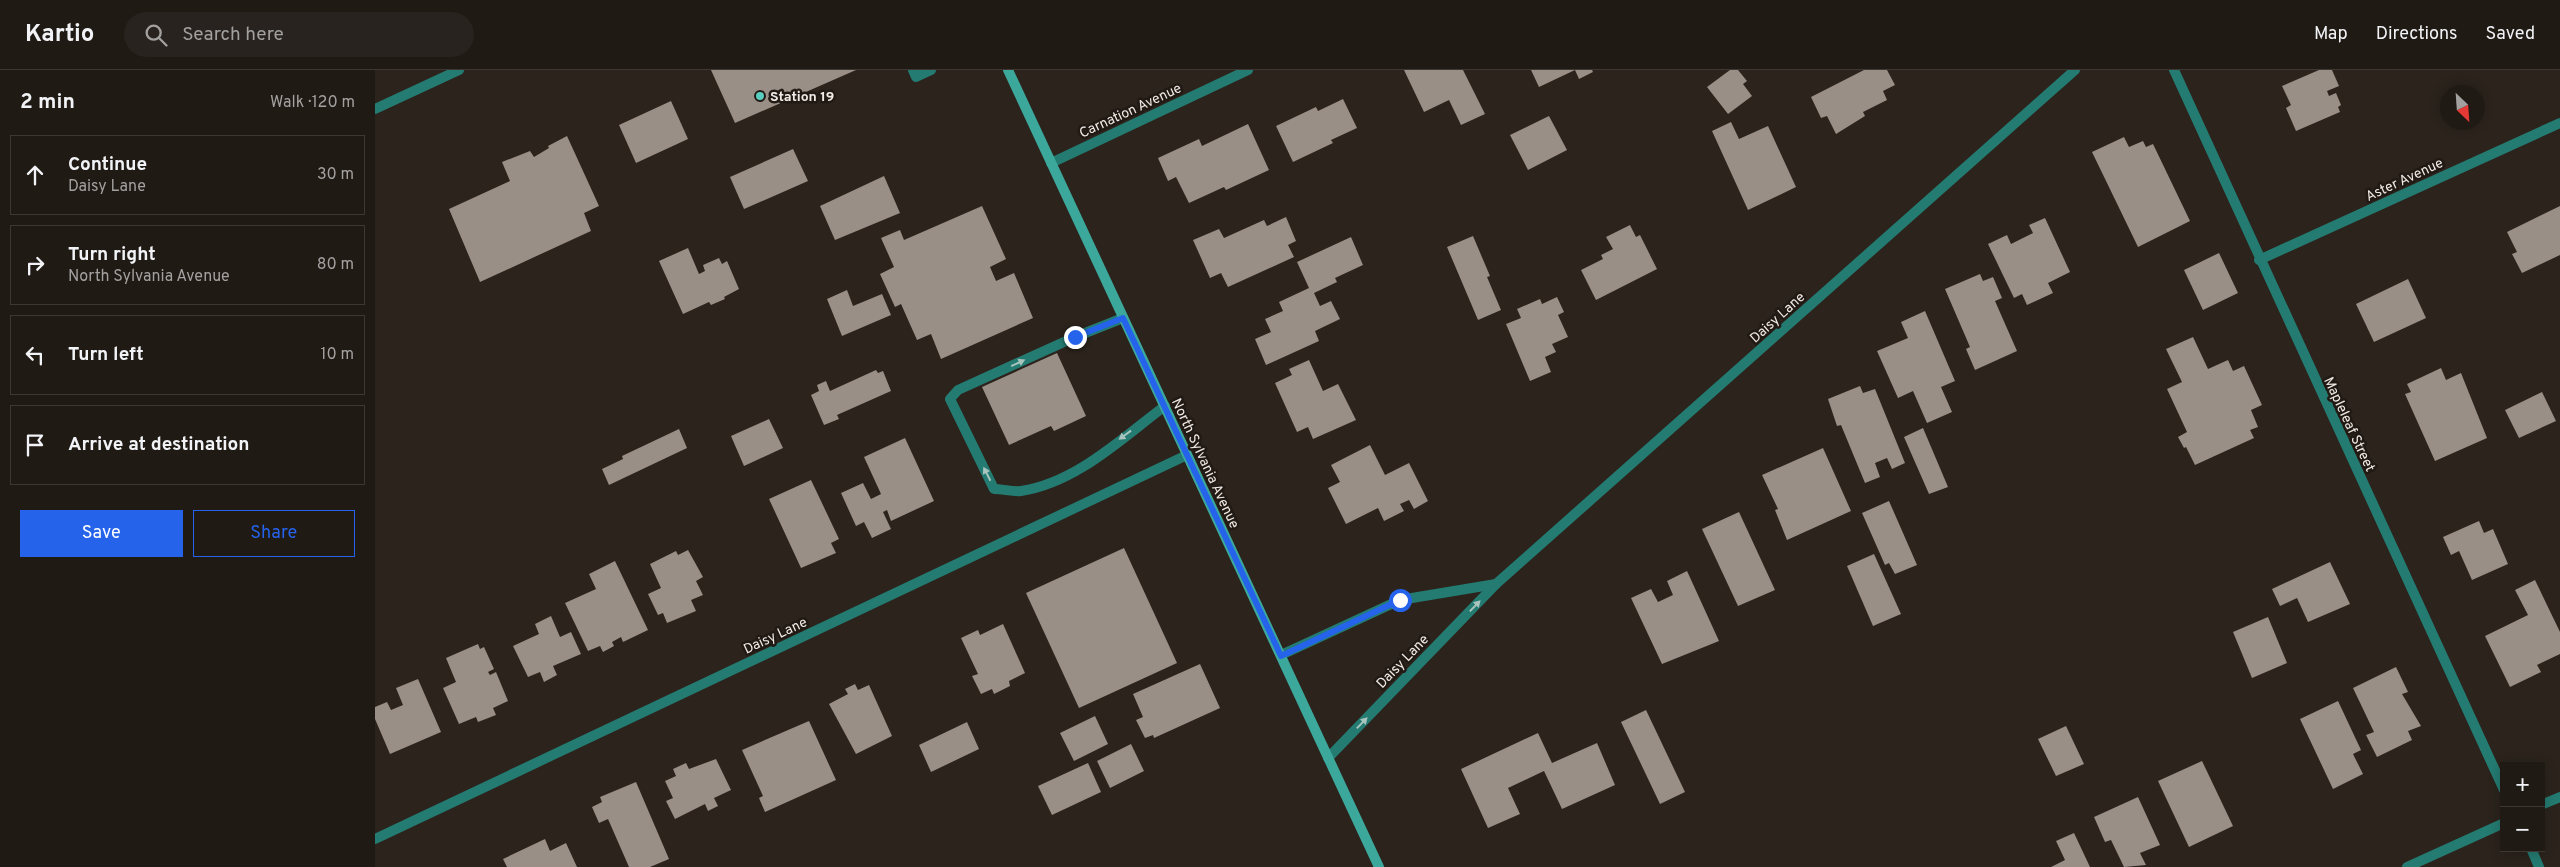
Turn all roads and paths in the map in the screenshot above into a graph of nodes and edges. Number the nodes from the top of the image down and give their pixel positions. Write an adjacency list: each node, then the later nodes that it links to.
1 (459, 70): 8 (street)
2 (913, 70): 3 (street)
3 (931, 70)
4 (1008, 70): 10 (main road, North Sylvania Avenue)
5 (1248, 70): 10 (street, Carnation Avenue)
6 (2075, 70): 15 (street, Daisy Lane)
7 (2173, 70): 11 (street, Mapleleaf Street)
8 (375, 109)
9 (2560, 123): 11 (street, Aster Avenue)
10 (1051, 163): 12 (main road, North Sylvania Avenue)
11 (2259, 260): 18 (street, Mapleleaf Street)
12 (1123, 318): 13 (main road, North Sylvania Avenue); 13 (street, one-way to 12)
13 (1165, 406): 14 (main road, North Sylvania Avenue)
14 (1187, 455): 16 (main road, North Sylvania Avenue); 22 (street, Daisy Lane)
15 (1496, 584): 16 (street); 17 (street, Daisy Lane, one-way to 15)
16 (1281, 656): 17 (main road, North Sylvania Avenue)
17 (1328, 758): 24 (main road, North Sylvania Avenue)
18 (2500, 781)
19 (2560, 797): 20 (street)
20 (2545, 804)
21 (2500, 825): 25 (street)
22 (375, 839)
23 (2533, 852): 26 (street)
24 (1379, 867)
25 (2407, 867)
26 (2539, 867)

